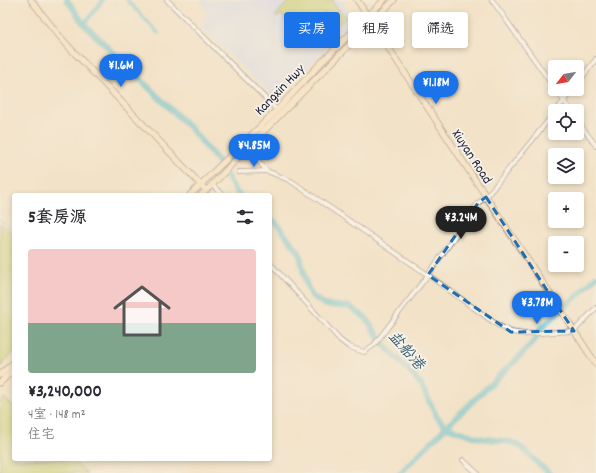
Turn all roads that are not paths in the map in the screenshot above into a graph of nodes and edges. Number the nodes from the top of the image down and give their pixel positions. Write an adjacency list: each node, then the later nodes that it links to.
1 (31, 0): 27 (main road)
2 (167, 0): 19 (street)
3 (357, 0): 7 (main road, Xiuyan Road)
4 (384, 0): 8 (main road, Kangxin Hwy)
5 (394, 0): 9 (main road)
6 (492, 0): 16 (street)
7 (365, 12)
8 (373, 12)
9 (383, 12)
10 (348, 37): 19 (main road, Kangxin Hwy)
11 (348, 47): 26 (main road)
12 (388, 48): 32 (main road, Xiuyan Road)
13 (596, 59): 14 (street)
14 (584, 75)
15 (568, 96): 16 (street)
16 (564, 101): 17 (street); 18 (street)
17 (562, 104)
18 (566, 104)
19 (277, 110): 27 (main road, Kangxin Hwy)
20 (548, 121): 32 (street)
21 (584, 130): 22 (street)
22 (596, 146)
23 (253, 155): 24 (street)
24 (267, 170): 25 (street); 34 (street)
25 (239, 172)
26 (214, 184): 28 (main road); 31 (street)
27 (201, 185): 28 (main road); 29 (main road, Kangxin Hwy)
28 (206, 190): 30 (main road)
29 (192, 193)
30 (203, 193)
31 (221, 193)
32 (486, 197): 34 (street); 36 (main road, Xiuyan Road)
33 (272, 265): 34 (street)
34 (428, 275): 36 (street)
35 (596, 308): 36 (street)
36 (574, 331): 38 (main road, Xiuyan Road)
37 (12, 364): 40 (main road)
38 (596, 364)
39 (12, 371): 41 (main road)
40 (0, 375)
41 (0, 383)
42 (463, 460): 43 (street)
43 (477, 473)

